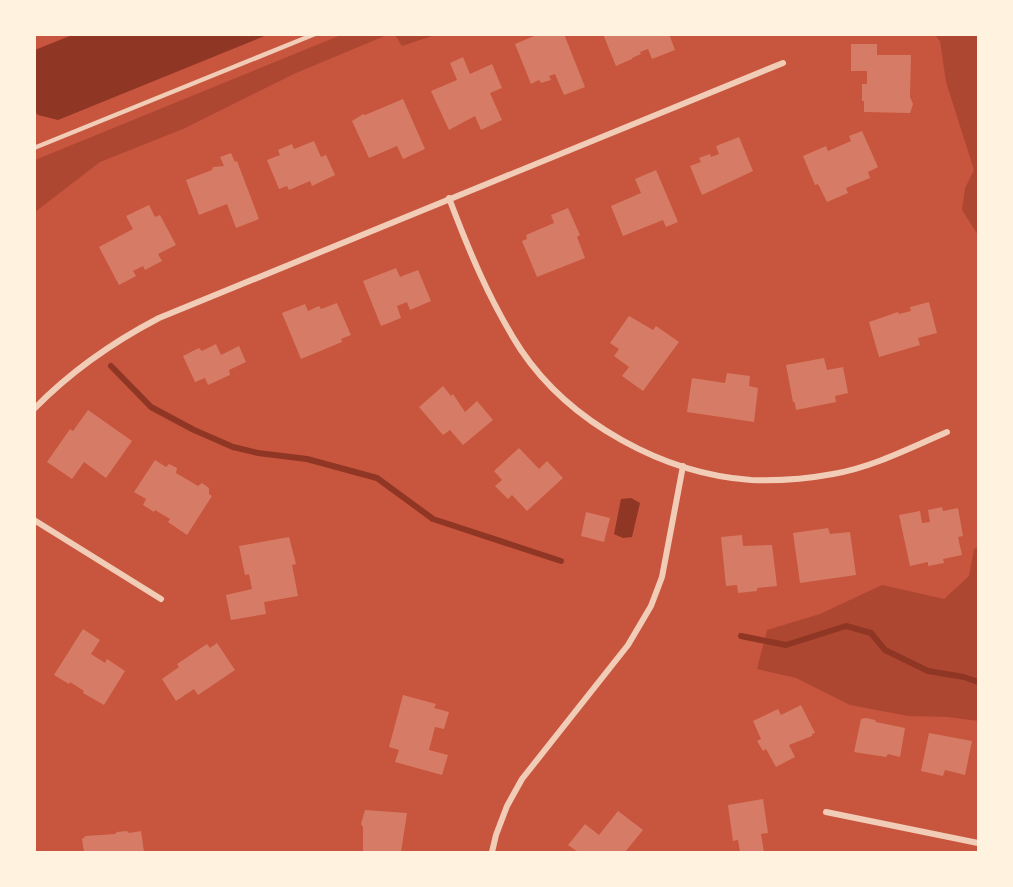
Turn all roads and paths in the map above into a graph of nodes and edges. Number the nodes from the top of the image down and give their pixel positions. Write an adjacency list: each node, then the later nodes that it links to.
1 (315, 34): 3 (lane)
2 (783, 63): 4 (street)
3 (34, 148)
4 (449, 198): 5 (street); 7 (street)
5 (34, 409)
6 (948, 432): 7 (street)
7 (683, 466): 12 (street)
8 (34, 520): 9 (street)
9 (160, 599)
10 (826, 812): 11 (street)
11 (978, 843)
12 (492, 852)

